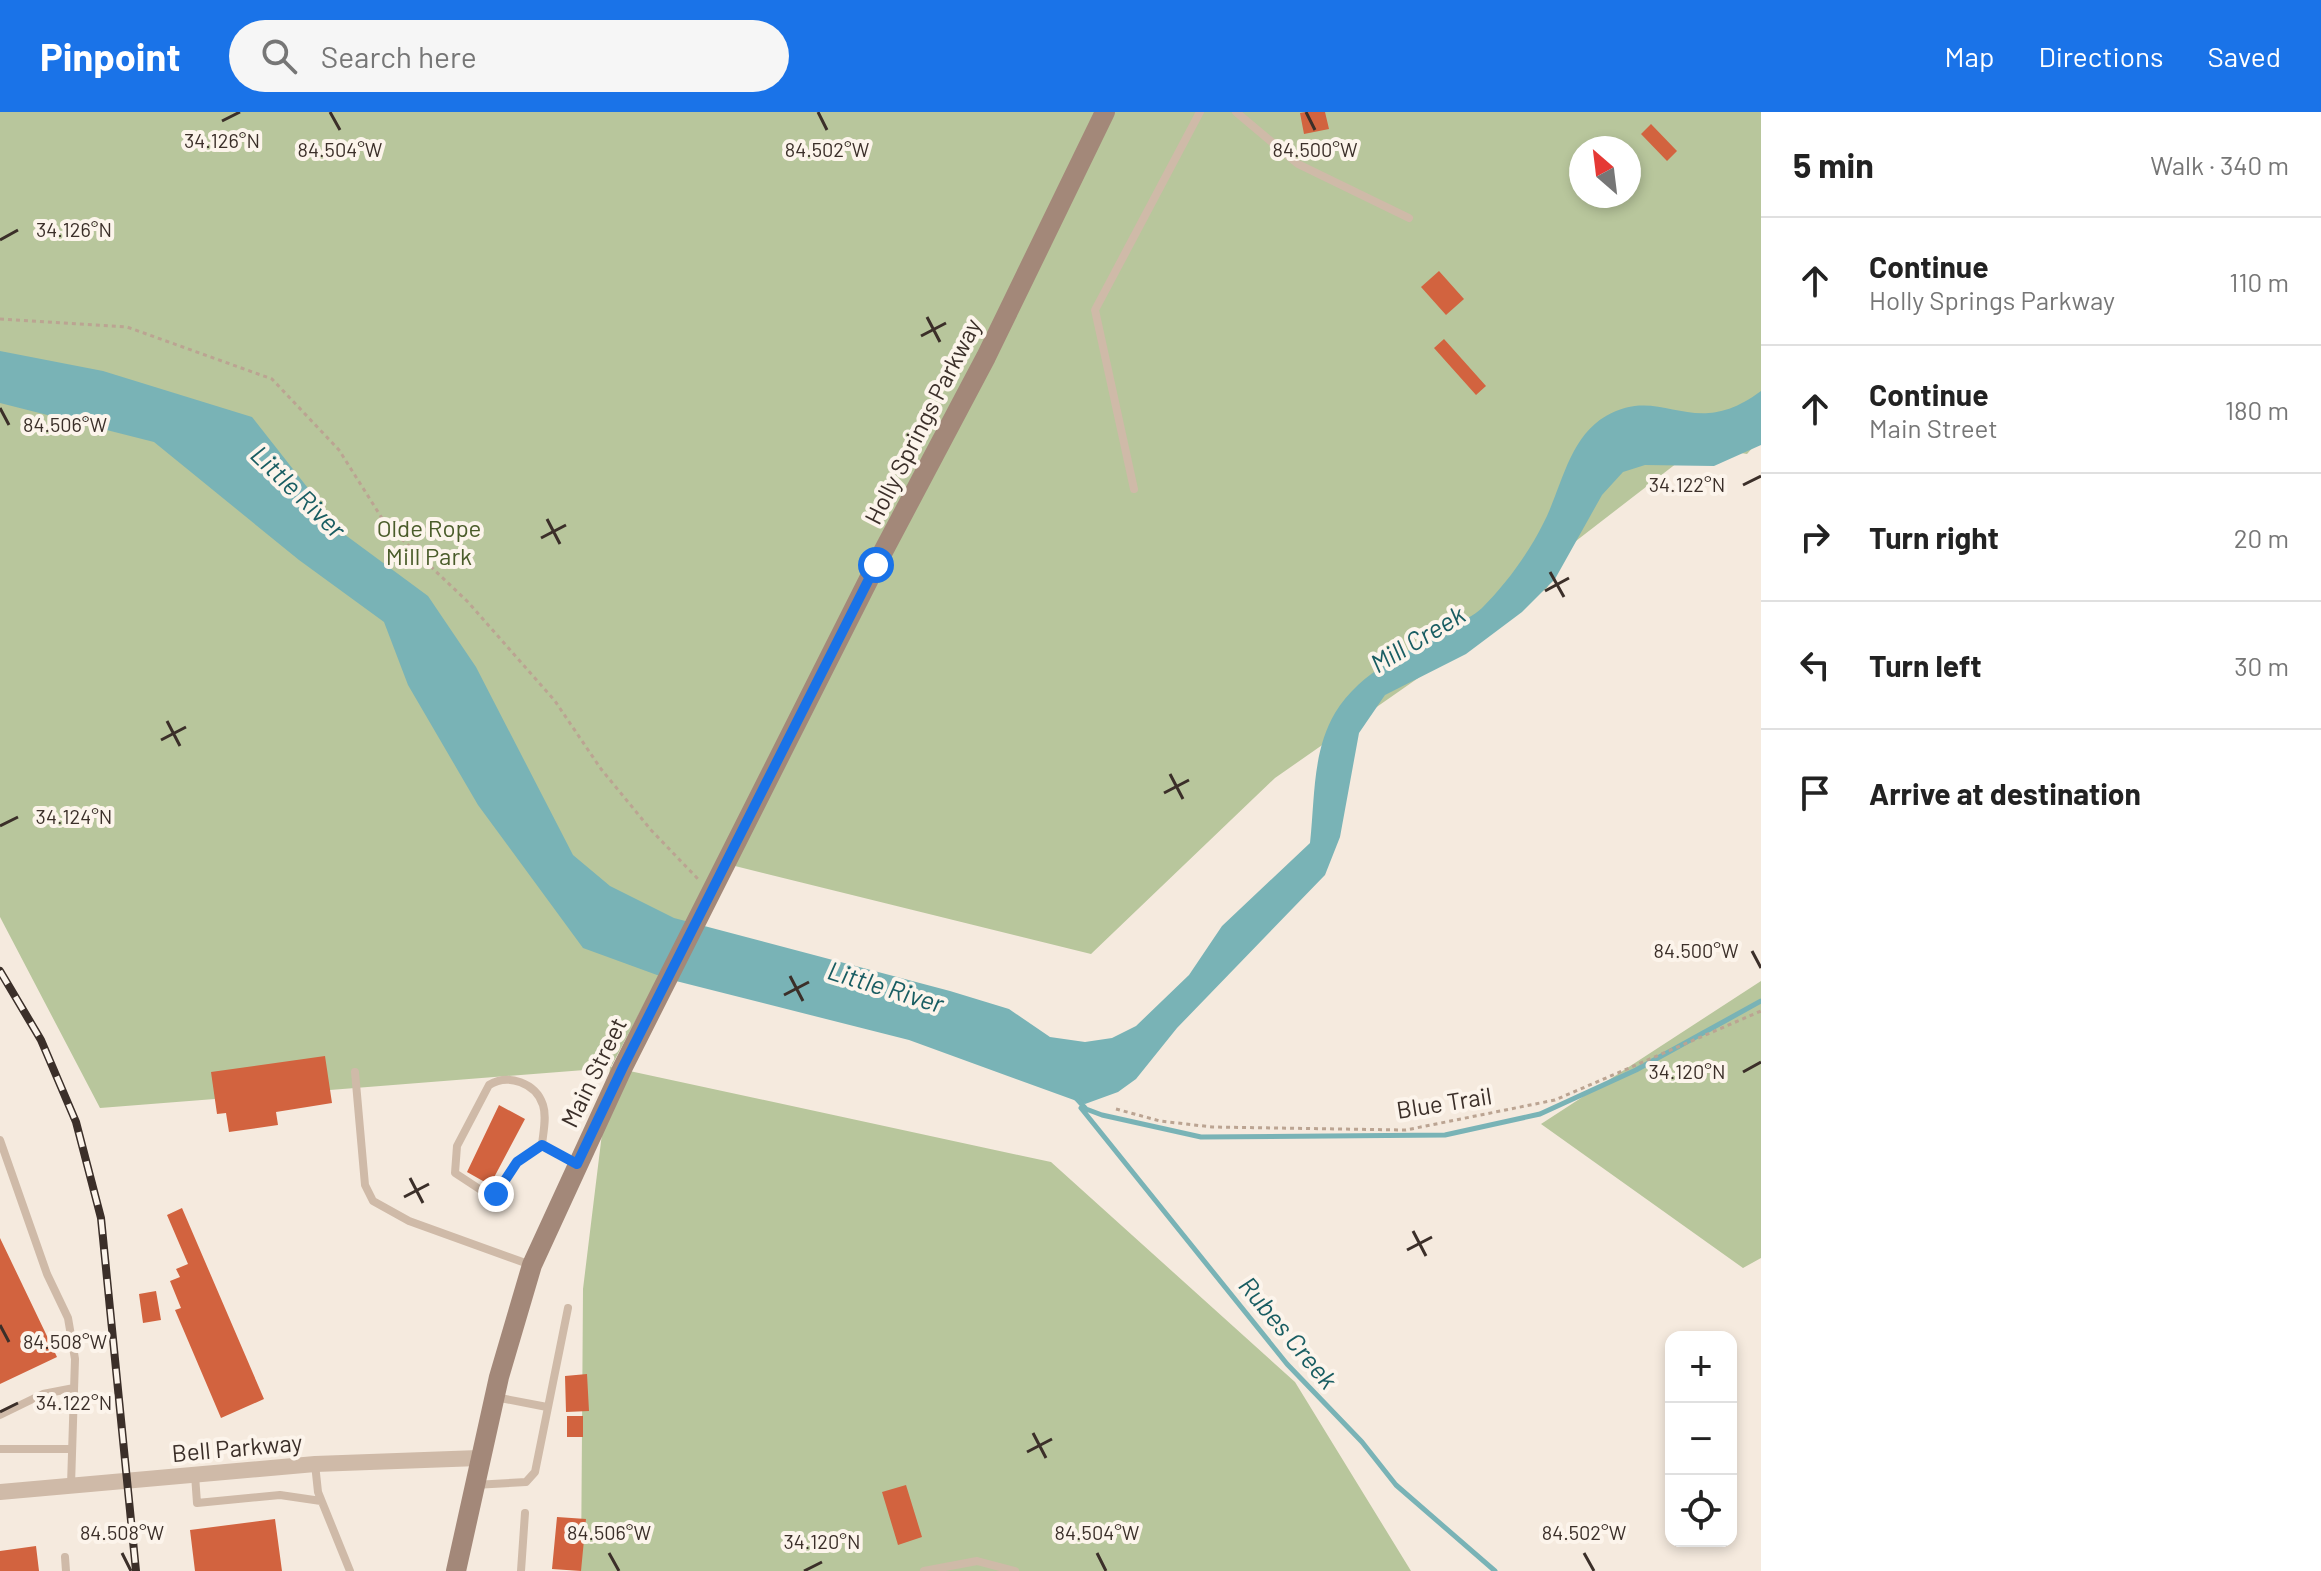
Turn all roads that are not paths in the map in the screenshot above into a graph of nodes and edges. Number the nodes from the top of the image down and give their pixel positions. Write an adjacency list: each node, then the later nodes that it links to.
1 (1105, 112): 6 (main road, Holly Springs Parkway)
2 (1200, 112): 5 (lane)
3 (1236, 112): 4 (lane)
4 (1409, 218)
5 (1134, 489)
6 (762, 795): 10 (main road, Main Street)
7 (355, 1072): 11 (lane)
8 (0, 1140): 13 (lane)
9 (542, 1145): 9 (lane); 10 (lane)
10 (577, 1164): 11 (main road, Main Street)
11 (532, 1265): 14 (main road, Main Street)
12 (568, 1308): 15 (lane)
13 (74, 1388): 16 (lane); 18 (lane)
14 (494, 1397): 15 (lane); 19 (main road, Main Street)
15 (547, 1407): 22 (lane)
16 (0, 1415)
17 (0, 1449): 18 (lane)
18 (72, 1449): 23 (lane)
19 (479, 1458): 20 (street, Bell Parkway); 22 (main road, Main Street)
20 (315, 1464): 21 (street, Bell Parkway); 25 (lane)
21 (195, 1474): 23 (street, Bell Parkway); 25 (lane)
22 (473, 1485): 30 (main road, Main Street)
23 (71, 1486): 24 (street, Bell Parkway)
24 (0, 1492)
25 (321, 1501): 29 (lane)
26 (525, 1513): 31 (lane)
27 (65, 1557): 28 (lane)
28 (66, 1571)
29 (350, 1571)
30 (456, 1571)
31 (521, 1571)
32 (924, 1571): 33 (lane)
33 (1015, 1571)

